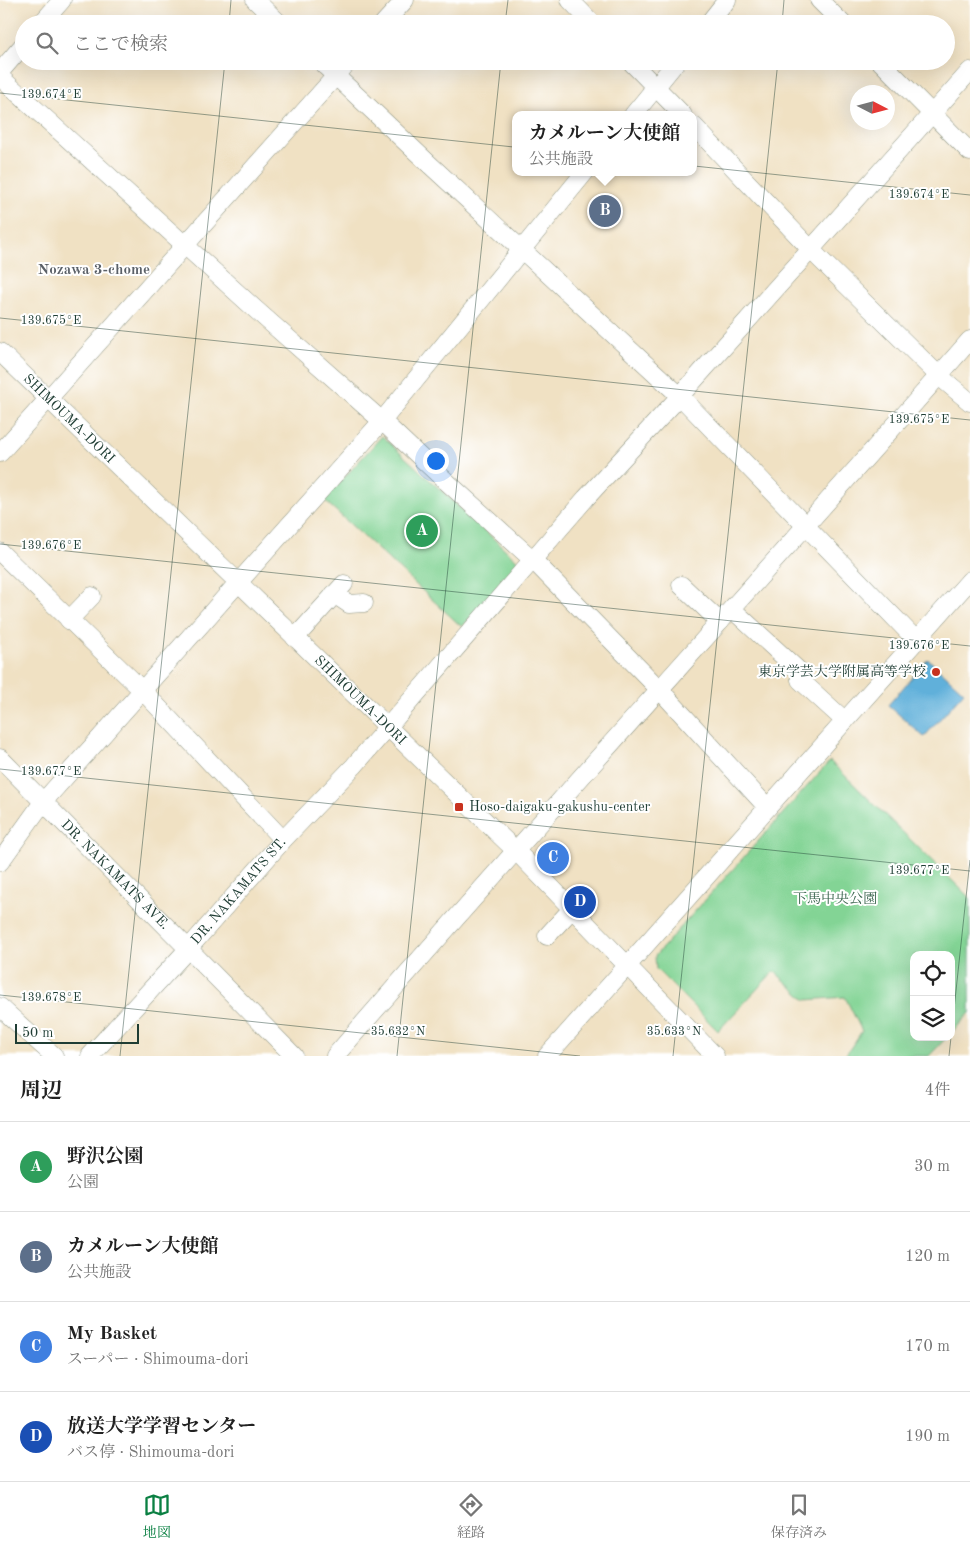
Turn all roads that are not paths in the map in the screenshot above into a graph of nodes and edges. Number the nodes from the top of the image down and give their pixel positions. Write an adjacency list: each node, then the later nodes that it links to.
1 (62, 0): 7 (street)
2 (255, 0): 8 (street)
3 (405, 0): 9 (street)
4 (570, 0): 10 (street)
5 (727, 0): 11 (street)
6 (819, 0): 12 (street)
7 (49, 15)
8 (271, 15)
9 (391, 15)
10 (584, 15)
11 (715, 15)
12 (834, 15)
13 (15, 54): 20 (street)
14 (330, 70): 21 (street)
15 (341, 70): 21 (street)
16 (639, 70): 23 (street)
17 (670, 70): 23 (street)
18 (889, 70): 26 (street)
19 (970, 71): 26 (street, DR. NAKAMATS ST.)
20 (0, 72)
21 (336, 76): 30 (street); 31 (street)
22 (0, 77): 30 (street)
23 (656, 88): 24 (street); 25 (street)
24 (636, 111)
25 (679, 111)
26 (933, 114): 28 (street); 32 (street, DR. NAKAMATS ST.)
27 (697, 129): 32 (street)
28 (970, 152)
29 (582, 176): 31 (street)
30 (186, 245): 37 (street); 39 (street)
31 (522, 250): 36 (street); 39 (street)
32 (811, 250): 35 (street); 36 (street, DR. NAKAMATS ST.)
33 (970, 340): 35 (street)
34 (0, 352): 37 (street, SHIMOUMA-DORI)
35 (938, 376): 38 (street); 41 (street)
36 (680, 396): 41 (street); 43 (street, DR. NAKAMATS ST.)
37 (48, 399): 40 (street); 45 (street, SHIMOUMA-DORI)
38 (970, 402)
39 (382, 421): 43 (street); 45 (street)
40 (0, 453)
41 (806, 526): 49 (street); 52 (street)
42 (0, 552): 50 (street)
43 (533, 560): 53 (street); 56 (street, DR. NAKAMATS ST.)
44 (970, 580): 52 (street)
45 (238, 584): 51 (street, SHIMOUMA-DORI); 54 (street)
46 (681, 585): 49 (street)
47 (92, 596): 50 (street)
48 (364, 603): 51 (street)
49 (726, 616): 53 (street); 55 (street)
50 (70, 620): 54 (street)
51 (295, 638): 56 (street, SHIMOUMA-DORI)
52 (917, 641): 55 (street)
53 (660, 690): 59 (street); 61 (street)
54 (143, 691): 58 (street); 60 (street)
55 (844, 720): 59 (street)
56 (387, 726): 60 (street, DR. NAKAMATS ST.); 61 (street, SHIMOUMA-DORI)
57 (0, 758): 58 (street, DR. NAKAMATS AVE.)
58 (43, 802): 62 (street); 65 (street, DR. NAKAMATS AVE.)
59 (767, 807): 66 (street)
60 (283, 840): 65 (street, DR. NAKAMATS ST.)
61 (515, 850): 63 (street, SHIMOUMA-DORI); 71 (street)
62 (0, 862)
63 (571, 910): 64 (street); 66 (street, SHIMOUMA-DORI)
64 (548, 936)
65 (189, 948): 69 (street, DR. NAKAMATS ST.); 70 (street, DR. NAKAMATS AVE.)
66 (627, 965): 72 (street); 73 (street, SHIMOUMA-DORI)
67 (0, 1007): 68 (street)
68 (54, 1056)
69 (90, 1056)
70 (294, 1056)
71 (335, 1056)
72 (547, 1056)
73 (715, 1056)

